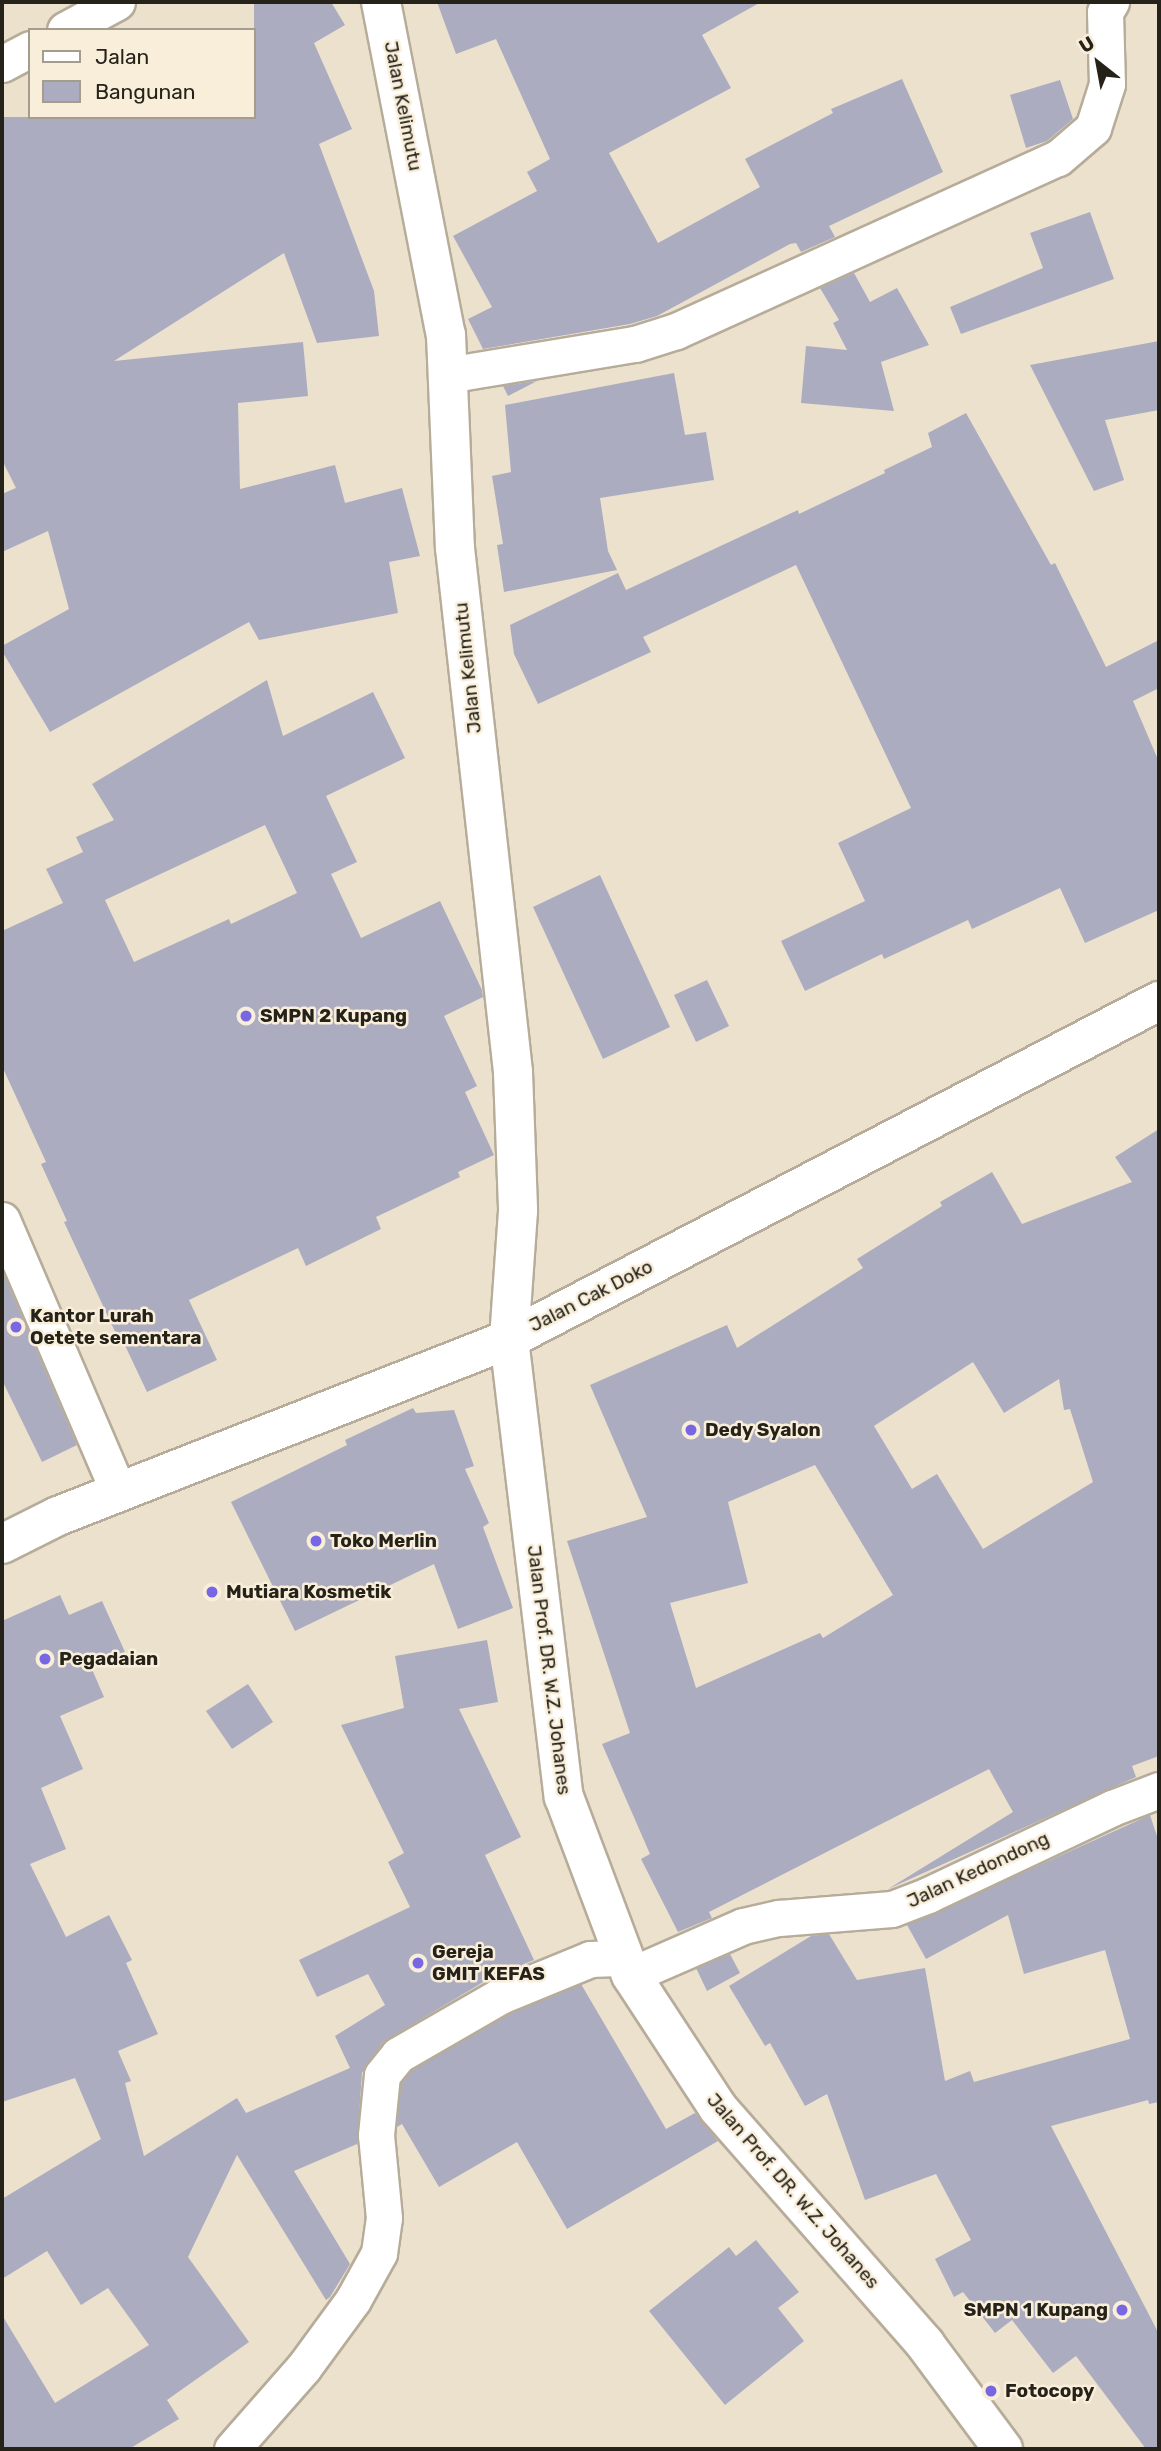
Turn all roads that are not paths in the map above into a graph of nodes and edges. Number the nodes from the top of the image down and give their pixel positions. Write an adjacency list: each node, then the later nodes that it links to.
1 (117, 2): 4 (street)
2 (381, 2): 7 (street, Jalan Kelimutu)
3 (1111, 2): 7 (street)
4 (69, 28)
5 (28, 50): 6 (street)
6 (2, 64)
7 (447, 375): 10 (street, Jalan Kelimutu)
8 (1159, 1001): 10 (street, Jalan Cak Doko)
9 (2, 1220): 11 (street)
10 (509, 1339): 11 (street, Jalan Cak Doko); 14 (street, Jalan Prof. DR. W.Z. Johanes)
11 (119, 1493): 12 (street, Jalan Cak Doko)
12 (2, 1544)
13 (1159, 1790): 14 (street, Jalan Kedondong)
14 (628, 1967): 15 (street); 16 (street, Jalan Prof. DR. W.Z. Johanes)
15 (232, 2449)
16 (1003, 2449)

